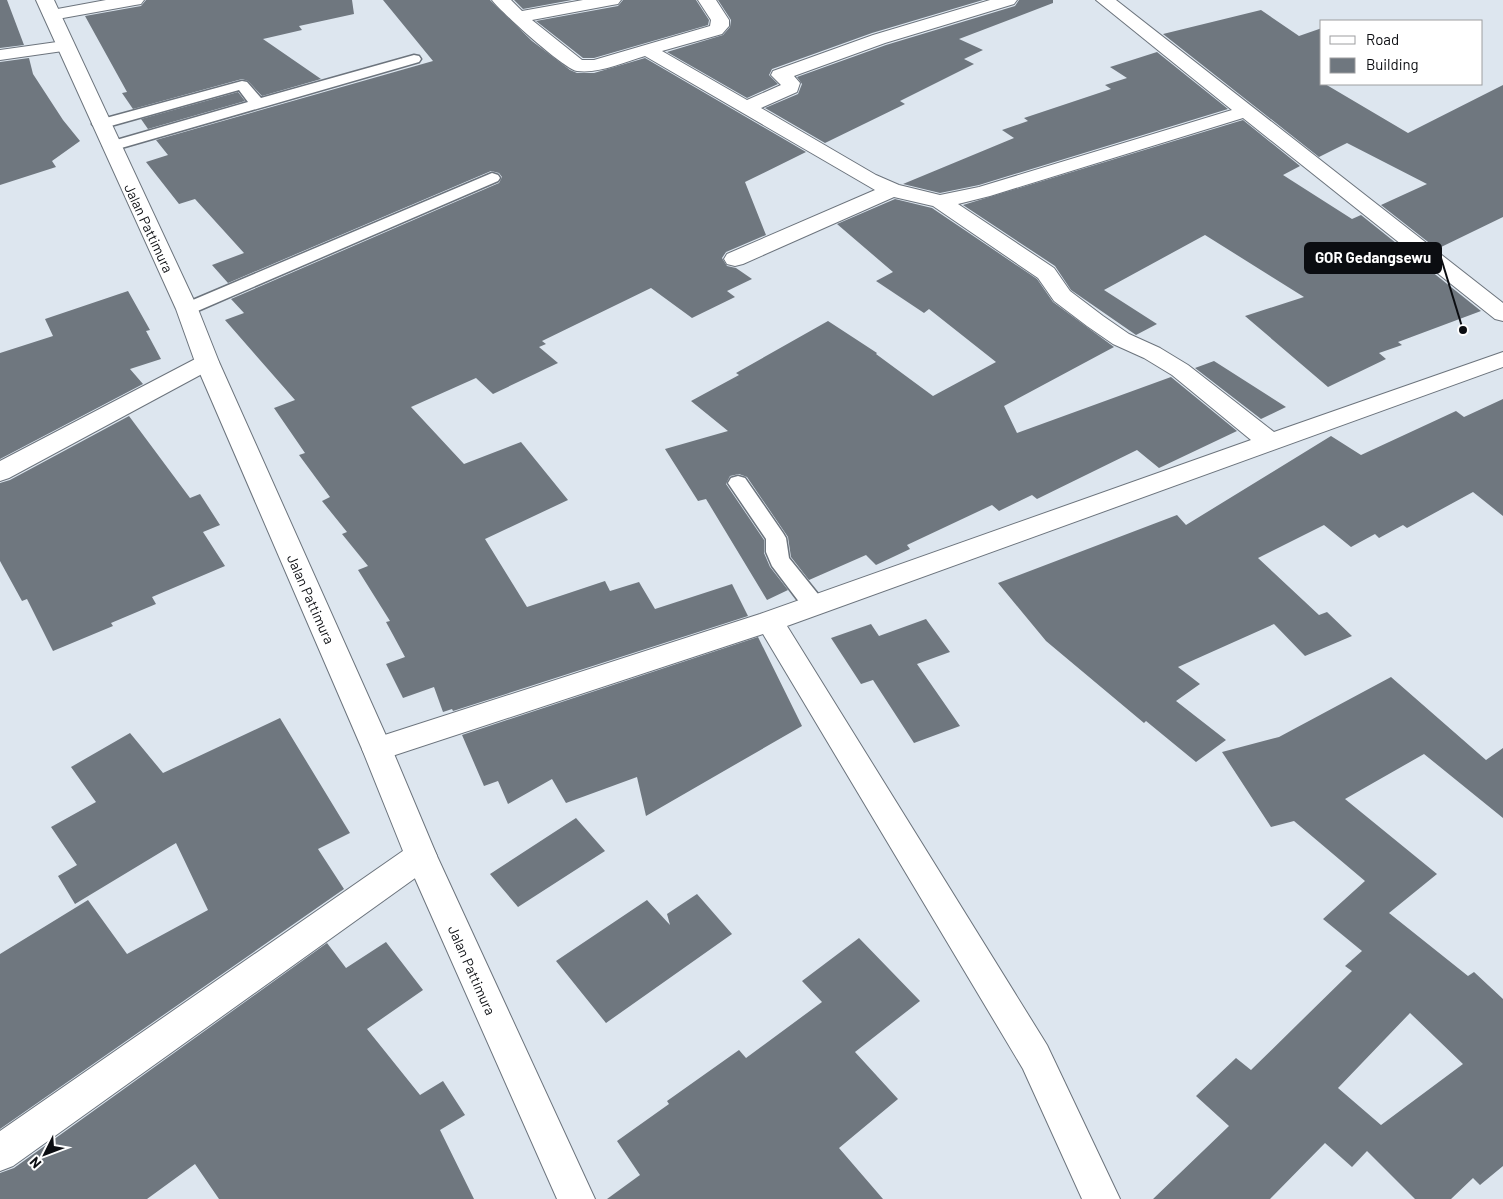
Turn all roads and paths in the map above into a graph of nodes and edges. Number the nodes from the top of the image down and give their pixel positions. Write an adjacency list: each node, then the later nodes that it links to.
1 (135, 0): 7 (main road)
2 (501, 0): 8 (main road)
3 (612, 0): 8 (main road)
4 (707, 0): 10 (main road)
5 (1008, 0): 14 (main road)
6 (1108, 0): 15 (main road)
7 (48, 7): 9 (main road, Jalan Pattimura)
8 (518, 17): 10 (main road)
9 (64, 46): 11 (main road); 16 (main road, Jalan Pattimura)
10 (647, 50): 14 (main road)
11 (0, 55)
12 (414, 59): 13 (lane)
13 (258, 104): 16 (lane); 16 (lane)
14 (746, 108): 18 (main road)
15 (1244, 112): 19 (main road); 22 (main road)
16 (105, 135): 21 (main road, Jalan Pattimura)
17 (492, 178): 21 (lane)
18 (892, 190): 19 (main road); 20 (main road)
19 (940, 201): 25 (main road)
20 (735, 259)
21 (187, 309): 24 (main road, Jalan Pattimura)
22 (1503, 314)
23 (1503, 359): 25 (main road)
24 (207, 362): 26 (main road); 30 (main road, Jalan Pattimura)
25 (1270, 442): 28 (main road)
26 (0, 472)
27 (738, 483): 28 (lane)
28 (814, 605): 29 (main road)
29 (770, 621): 30 (main road); 34 (main road)
30 (378, 749): 31 (main road, Jalan Pattimura)
31 (421, 856): 32 (main road); 33 (main road, Jalan Pattimura)
32 (0, 1153)
33 (576, 1199)
34 (1102, 1199)

